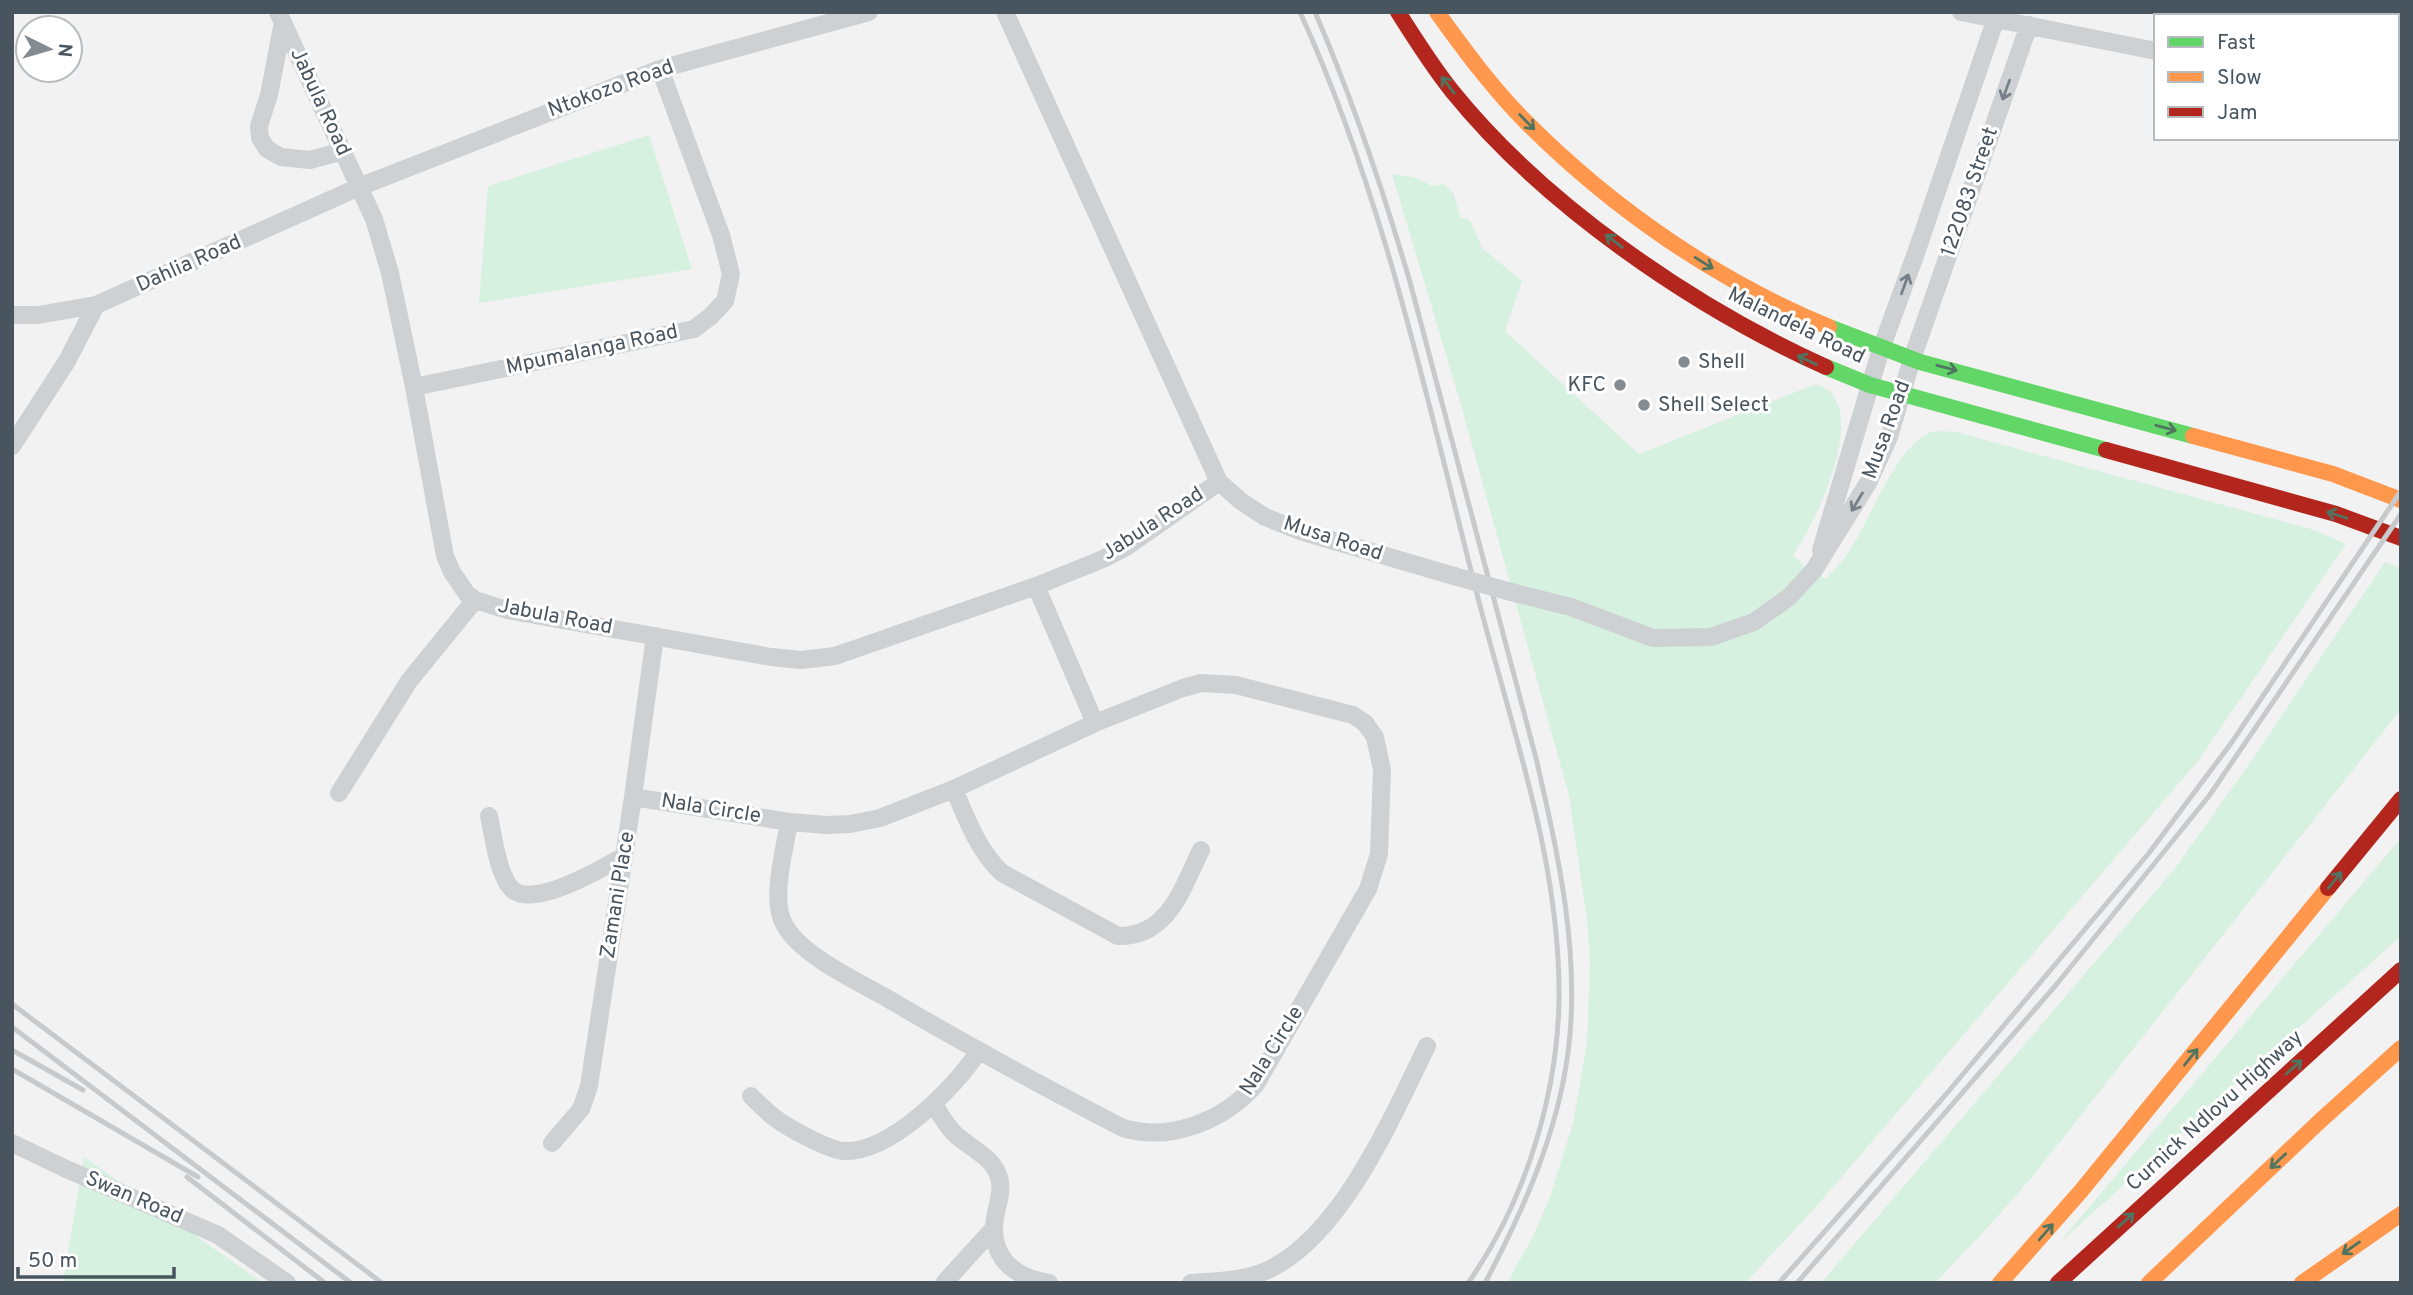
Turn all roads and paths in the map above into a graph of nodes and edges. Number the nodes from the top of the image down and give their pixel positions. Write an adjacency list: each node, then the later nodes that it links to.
1 (869, 12): 10 (street, Ntokozo Road)
2 (1005, 12): 21 (street, Musa Road)
3 (1398, 12): 17 (main road, Malandela Road, one-way to 3)
4 (1437, 12): 15 (main road, Malandela Road, one-way to 15)
5 (1961, 12): 7 (street)
6 (281, 17): 11 (street, Jabula Road); 11 (street)
7 (1996, 18): 8 (street); 15 (street, 122083 Street, one-way to 7)
8 (2029, 25): 9 (street); 16 (street, 122083 Street, one-way to 16)
9 (2154, 51)
10 (660, 69): 12 (street, Ntokozo Road); 18 (street, Mpumalanga Road)
11 (343, 151): 12 (street, Jabula Road)
12 (359, 187): 13 (street, Dahlia Road); 18 (street, Jabula Road)
13 (96, 306): 14 (street, Dahlia Road); 20 (street)
14 (12, 316)
15 (1881, 348): 16 (main road, Malandela Road); 17 (street, Musa Road)
16 (1912, 359): 19 (street, Musa Road); 22 (main road, Malandela Road, one-way to 22)
17 (1870, 385): 19 (main road, Malandela Road); 24 (street, Musa Road)
18 (414, 387): 26 (street, Jabula Road)
19 (1902, 395): 23 (main road, Malandela Road, one-way to 19); 24 (street, Musa Road, one-way to 24)
20 (12, 446)
21 (1219, 482): 24 (street, Musa Road, bridge); 25 (street, Jabula Road)
22 (2401, 500)
23 (2401, 538)
24 (1814, 570)
25 (1036, 586): 27 (street, Jabula Road); 28 (street)
26 (475, 600): 27 (street, Jabula Road); 30 (street)
27 (655, 636): 31 (street, Zamani Place)
28 (1095, 723): 29 (street, Nala Circle); 40 (street, Nala Circle)
29 (954, 789): 34 (street, Nala Circle); 35 (street)
30 (339, 793)
31 (633, 797): 34 (street, Nala Circle); 36 (street, Zamani Place)
32 (2401, 799): 53 (main road, one-way to 32)
33 (489, 816): 36 (street)
34 (789, 822): 40 (street, Nala Circle)
35 (1201, 850)
36 (624, 856): 44 (street, Zamani Place)
37 (2401, 970): 54 (main road, Curnick Ndlovu Highway, one-way to 37)
38 (1427, 1046): 47 (street)
39 (2401, 1048): 55 (main road, one-way to 55)
40 (978, 1052): 42 (street)
41 (751, 1096): 42 (street)
42 (934, 1105): 46 (street)
43 (12, 1143): 48 (street, Swan Road)
44 (552, 1143)
45 (2401, 1214): 56 (main road, one-way to 56)
46 (994, 1228): 49 (street); 50 (street)
47 (1282, 1262): 51 (street); 52 (street)
48 (287, 1283)
49 (944, 1283)
50 (1049, 1283)
51 (1191, 1283)
52 (1263, 1283)
53 (2000, 1283)
54 (2057, 1283)
55 (2149, 1283)
56 (2302, 1283)

